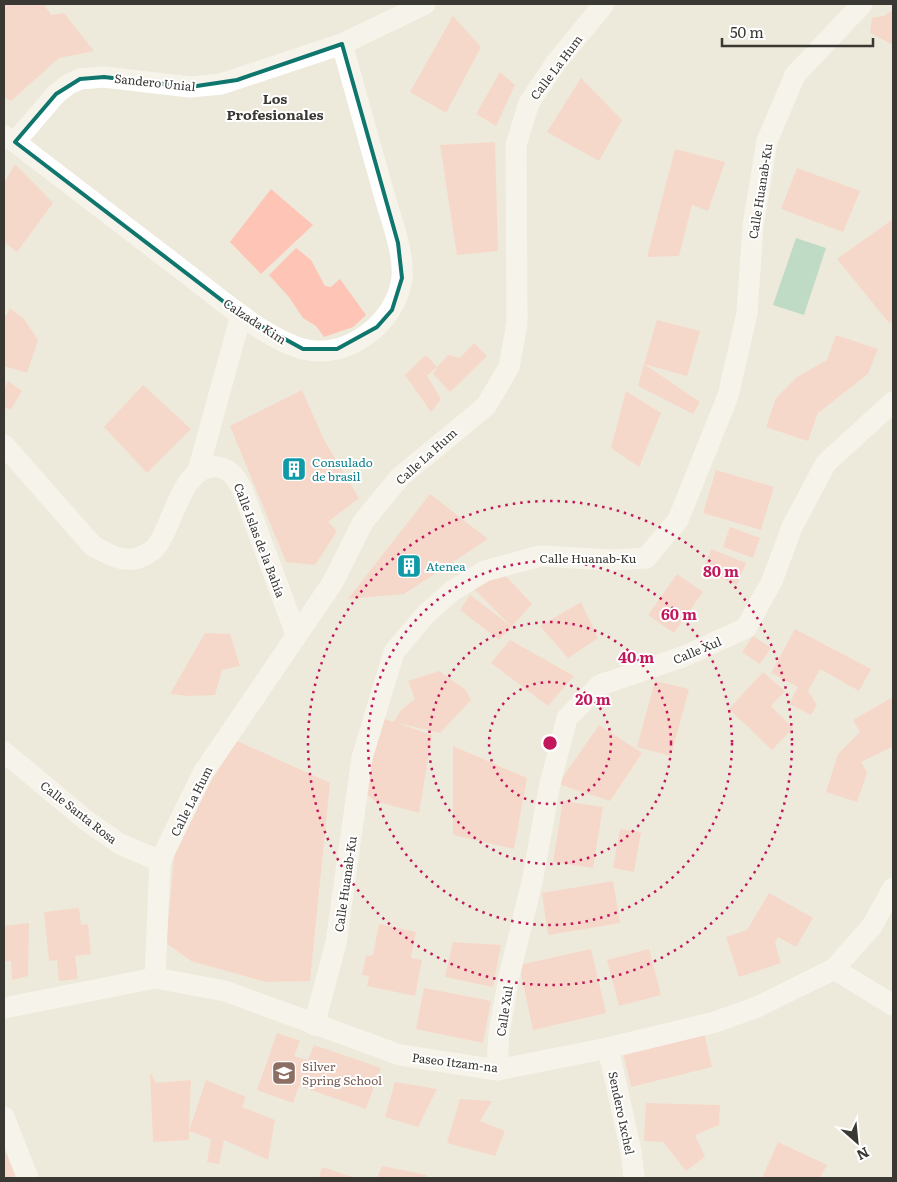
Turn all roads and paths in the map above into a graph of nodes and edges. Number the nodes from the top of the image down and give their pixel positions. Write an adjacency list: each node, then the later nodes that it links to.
1 (425, 4): 4 (street, Sandero Unial)
2 (604, 4): 10 (street, Calle La Hum)
3 (862, 4): 18 (street, Calle Huanab-Ku)
4 (342, 44): 5 (street, Sandero Unial); 6 (street, Calzada Kim)
5 (10, 139): 6 (street, Calzada Kim)
6 (241, 315): 9 (street)
7 (893, 402): 20 (street, Calle Xul)
8 (4, 445): 9 (street)
9 (198, 471): 10 (street, Calle Islas de la Bahía)
10 (296, 634): 12 (street, Calle La Hum)
11 (4, 752): 12 (street, Calle Santa Rosa)
12 (160, 861): 15 (street, Calle La Hum)
13 (893, 888): 14 (street, Paseo Itzam-na)
14 (834, 969): 16 (street); 19 (street, Paseo Itzam-na)
15 (155, 978): 17 (street, Paseo Itzam-na); 18 (street, Paseo Itzam-na)
16 (893, 1005)
17 (4, 1008)
18 (314, 1025): 20 (street, Paseo Itzam-na)
19 (608, 1048): 20 (street, Paseo Itzam-na); 23 (street, Sendero Ixchel)
20 (497, 1070)
21 (4, 1117): 22 (street)
22 (28, 1178)
23 (634, 1178)

